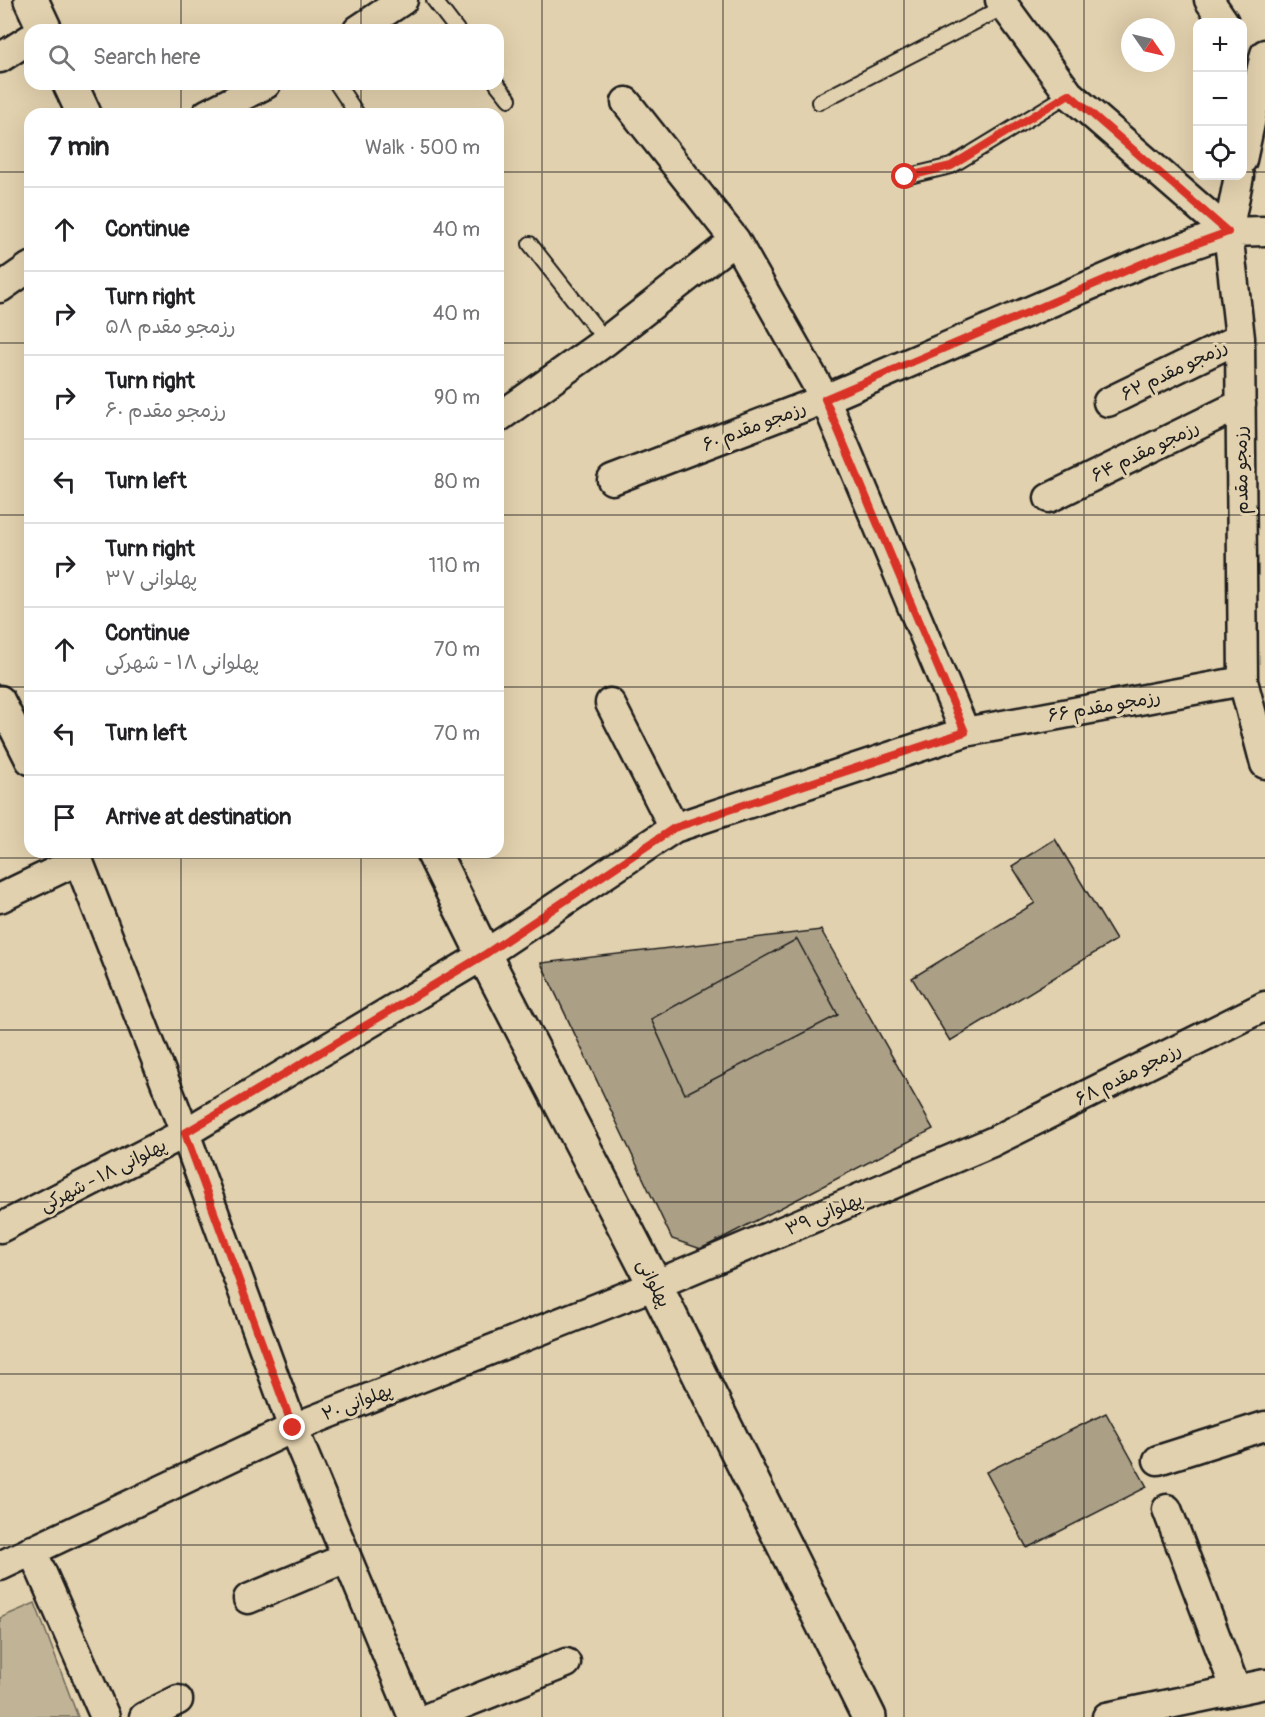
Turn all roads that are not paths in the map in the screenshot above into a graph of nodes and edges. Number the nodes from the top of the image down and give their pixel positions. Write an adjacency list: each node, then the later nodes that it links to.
1 (32, 0): 7 (street)
2 (403, 0): 8 (street)
3 (434, 0): 9 (lane)
4 (1209, 0): 6 (street)
5 (1003, 3): 18 (street); 21 (lane)
6 (1221, 18)
7 (42, 24)
8 (367, 24)
9 (452, 24)
10 (24, 43): 12 (street)
11 (1247, 54): 13 (street)
12 (0, 58)
13 (1262, 65): 25 (street)
14 (73, 90): 22 (street)
15 (254, 90): 23 (street)
16 (341, 90): 24 (lane)
17 (502, 90): 19 (lane)
18 (1069, 94): 26 (lane); 28 (street)
19 (509, 99)
20 (626, 102): 29 (street)
21 (819, 102)
22 (81, 108)
23 (219, 108)
24 (353, 108)
25 (1247, 136)
26 (905, 177)
27 (1240, 180): 28 (street, رزمجو مقدم)
28 (1249, 232): 33 (street, رزمجو مقدم); 35 (street, رزمجو مقدم ۶۰)
29 (735, 240): 34 (street); 35 (street)
30 (530, 244): 34 (lane)
31 (24, 271): 32 (street)
32 (0, 288)
33 (1240, 338): 36 (street, رزمجو مقدم ۶۲); 37 (street, رزمجو مقدم)
34 (606, 341): 38 (street)
35 (825, 399): 39 (street, رزمجو مقدم ۶۰); 44 (street)
36 (1108, 402)
37 (1241, 404): 40 (street, رزمجو مقدم ۶۴); 41 (street, رزمجو مقدم)
38 (504, 414)
39 (612, 480)
40 (1049, 498)
41 (1243, 681): 44 (street, رزمجو مقدم ۶۶); 46 (street, رزمجو مقدم)
42 (0, 700): 45 (street)
43 (610, 703): 47 (street)
44 (965, 732): 47 (street, رزمجو مقدم ۶۶)
45 (24, 748)
46 (1265, 764)
47 (674, 828): 52 (street, پهلوانی ۱۸ - شهرکی)
48 (73, 858): 51 (street)
49 (78, 858): 54 (street)
50 (436, 858): 52 (street, پهلوانی)
51 (0, 898)
52 (484, 955): 54 (street, پهلوانی ۱۸ - شهرکی); 57 (street, پهلوانی)
53 (1265, 1006): 55 (street, رزمجو مقدم ۶۸)
54 (185, 1133): 56 (street, پهلوانی ۱۸ - شهرکی); 58 (street)
55 (992, 1142): 57 (street, پهلوانی ۳۹)
56 (0, 1228)
57 (655, 1285): 58 (street, پهلوانی ۲۰); 74 (street, پهلوانی)
58 (293, 1428): 62 (street, پهلوانی ۲۰); 63 (street)
59 (1264, 1428): 60 (street)
60 (1158, 1460)
61 (1167, 1509): 68 (street)
62 (32, 1551): 64 (street, پهلوانی ۲۰); 70 (street)
63 (346, 1558): 65 (street); 72 (street)
64 (0, 1566)
65 (248, 1599)
66 (566, 1663): 73 (street)
67 (1265, 1684): 68 (street)
68 (1236, 1690): 75 (street)
69 (178, 1700): 71 (street)
70 (105, 1717)
71 (144, 1717)
72 (413, 1717)
73 (430, 1717)
74 (869, 1717)
75 (1107, 1717)

